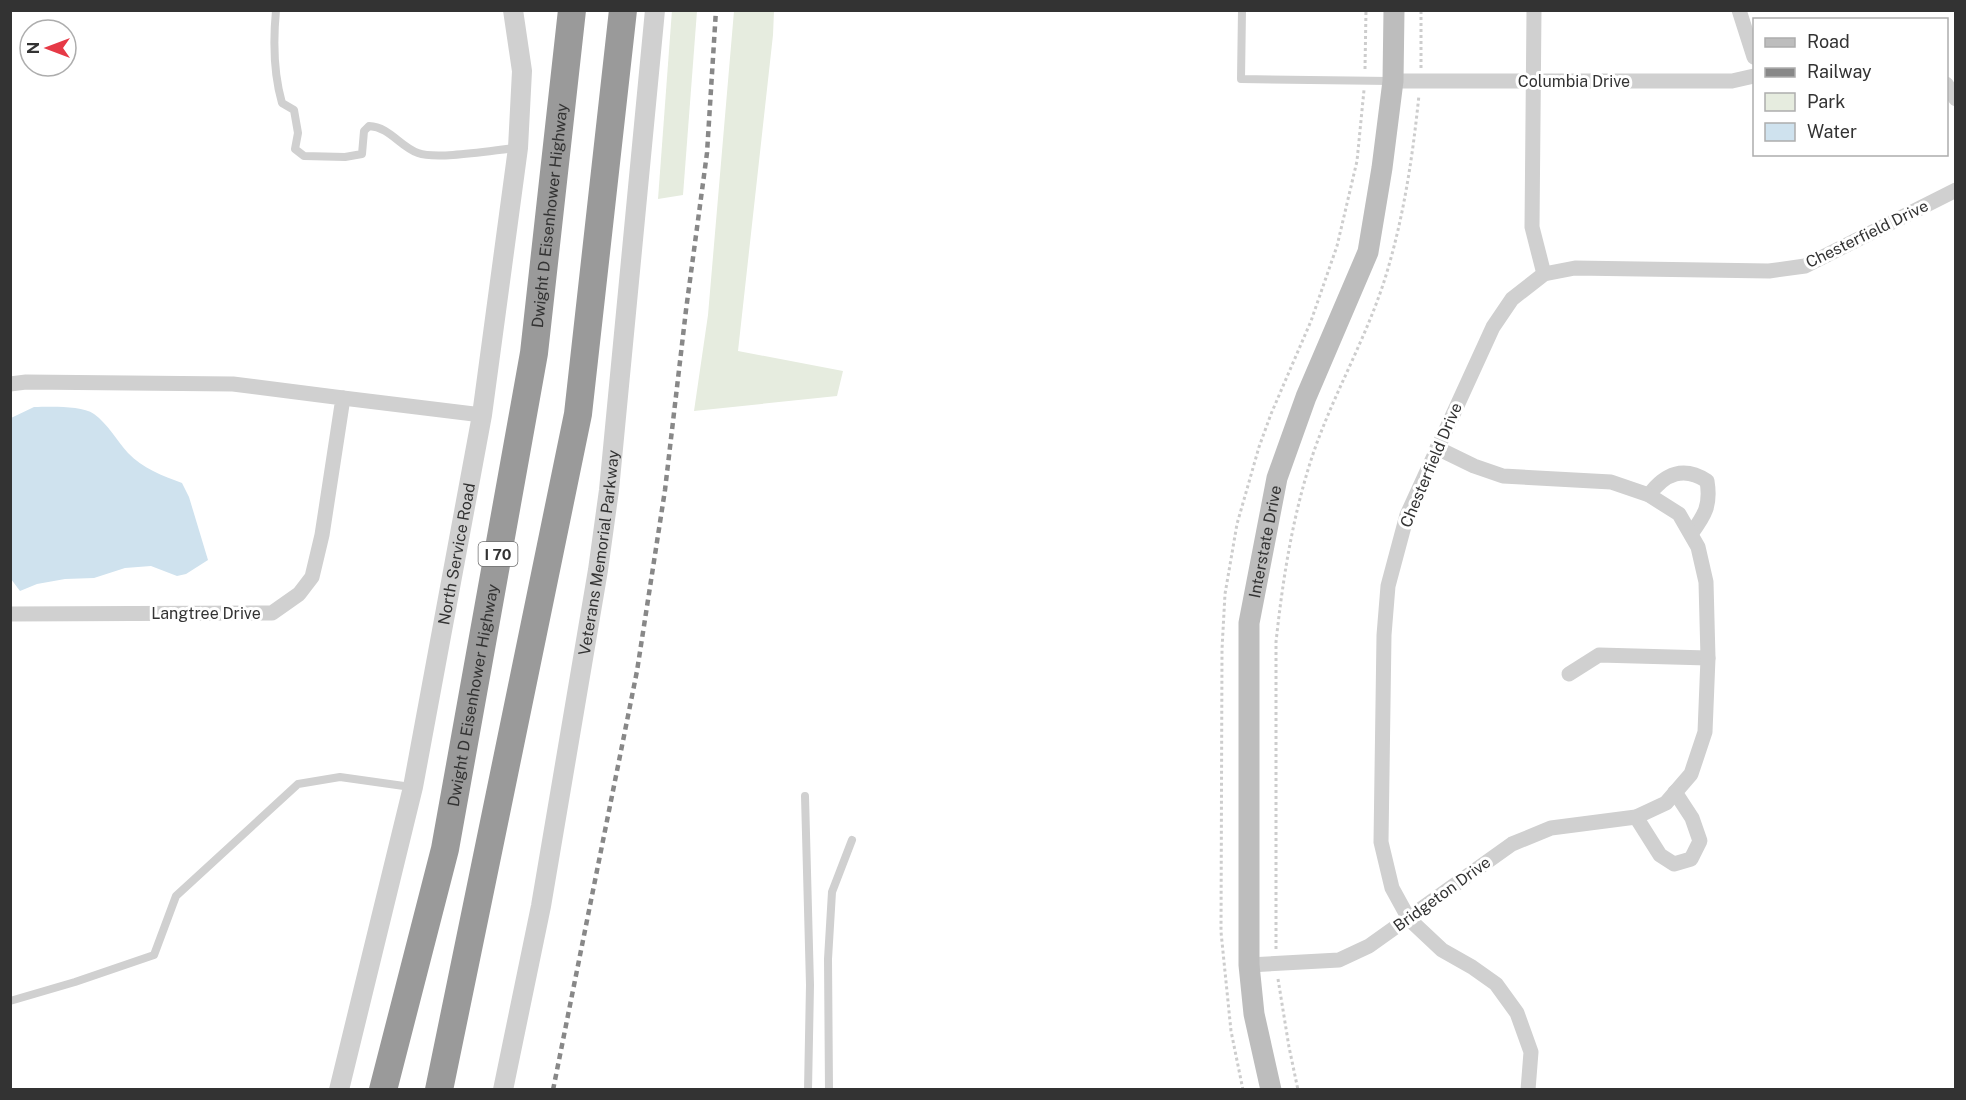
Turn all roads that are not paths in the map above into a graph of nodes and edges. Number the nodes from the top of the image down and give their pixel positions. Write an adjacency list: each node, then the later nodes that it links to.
1 (276, 10): 16 (lane)
2 (513, 10): 16 (street, North Service Road)
3 (572, 10): 37 (highway, Dwight D Eisenhower Highway / I 70)
4 (623, 10): 38 (highway)
5 (655, 10): 39 (street, Veterans Memorial Parkway)
6 (1242, 10): 12 (lane)
7 (1394, 10): 12 (main road, Interstate Drive)
8 (1534, 10): 13 (street)
9 (1739, 10): 10 (street)
10 (1753, 51)
11 (1753, 76): 13 (street, Columbia Drive)
12 (1393, 81): 13 (street, Columbia Drive); 34 (main road, Interstate Drive)
13 (1534, 81): 18 (street)
14 (1948, 86): 15 (street)
15 (1956, 99)
16 (518, 148): 21 (street, North Service Road)
17 (1956, 190): 18 (street, Chesterfield Drive)
18 (1544, 273): 22 (street, Chesterfield Drive)
19 (10, 384): 20 (street)
20 (343, 398): 21 (street); 25 (street, Langtree Drive)
21 (482, 415): 28 (street, North Service Road)
22 (1437, 448): 23 (street, Bridgeton Drive); 33 (street, Chesterfield Drive)
23 (1649, 495): 24 (street, Bridgeton Drive); 24 (street)
24 (1691, 534): 26 (street, Bridgeton Drive)
25 (10, 614)
26 (1708, 658): 27 (street); 29 (street, Bridgeton Drive)
27 (1569, 674)
28 (413, 787): 35 (lane); 36 (street, North Service Road)
29 (1675, 792): 31 (street, Bridgeton Drive); 31 (street)
30 (806, 796): 40 (lane)
31 (1636, 817): 33 (street, Bridgeton Drive)
32 (852, 840): 41 (lane)
33 (1409, 919): 34 (street, Bridgeton Drive); 43 (street, Chesterfield Drive)
34 (1249, 965): 42 (main road, Interstate Drive)
35 (10, 1000)
36 (339, 1089)
37 (383, 1089)
38 (439, 1089)
39 (503, 1089)
40 (808, 1089)
41 (829, 1089)
42 (1272, 1089)
43 (1528, 1089)

